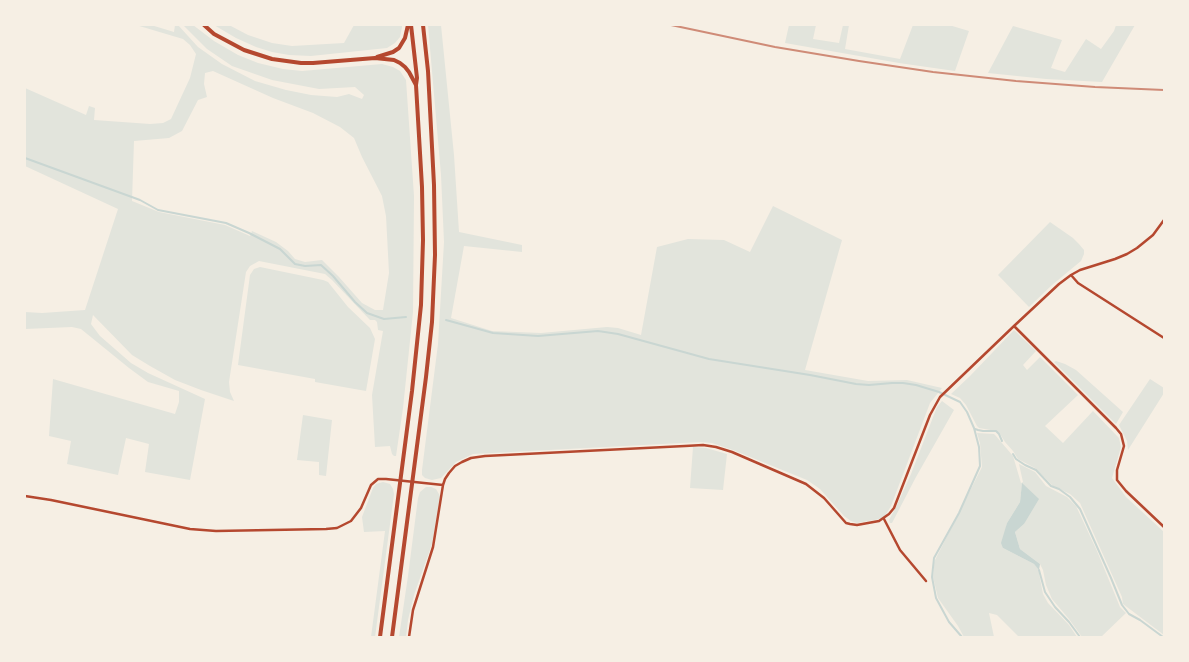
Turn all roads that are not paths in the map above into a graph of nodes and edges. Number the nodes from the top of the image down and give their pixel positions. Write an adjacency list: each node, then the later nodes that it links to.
1 (204, 25): 4 (main road)
2 (410, 25): 4 (main road); 5 (main road)
3 (423, 25): 11 (main road)
4 (375, 58): 5 (main road)
5 (416, 85): 10 (main road)
6 (1164, 220): 7 (street)
7 (1071, 275): 8 (street); 9 (street)
8 (1014, 326): 14 (street); 15 (street)
9 (1164, 338)
10 (400, 481): 11 (street); 13 (street); 17 (main road)
11 (413, 482): 12 (street); 18 (main road)
12 (443, 485): 14 (street); 19 (street)
13 (25, 496)
14 (884, 519): 16 (street)
15 (1164, 527)
16 (926, 581)
17 (380, 637)
18 (392, 637)
19 (409, 637)

